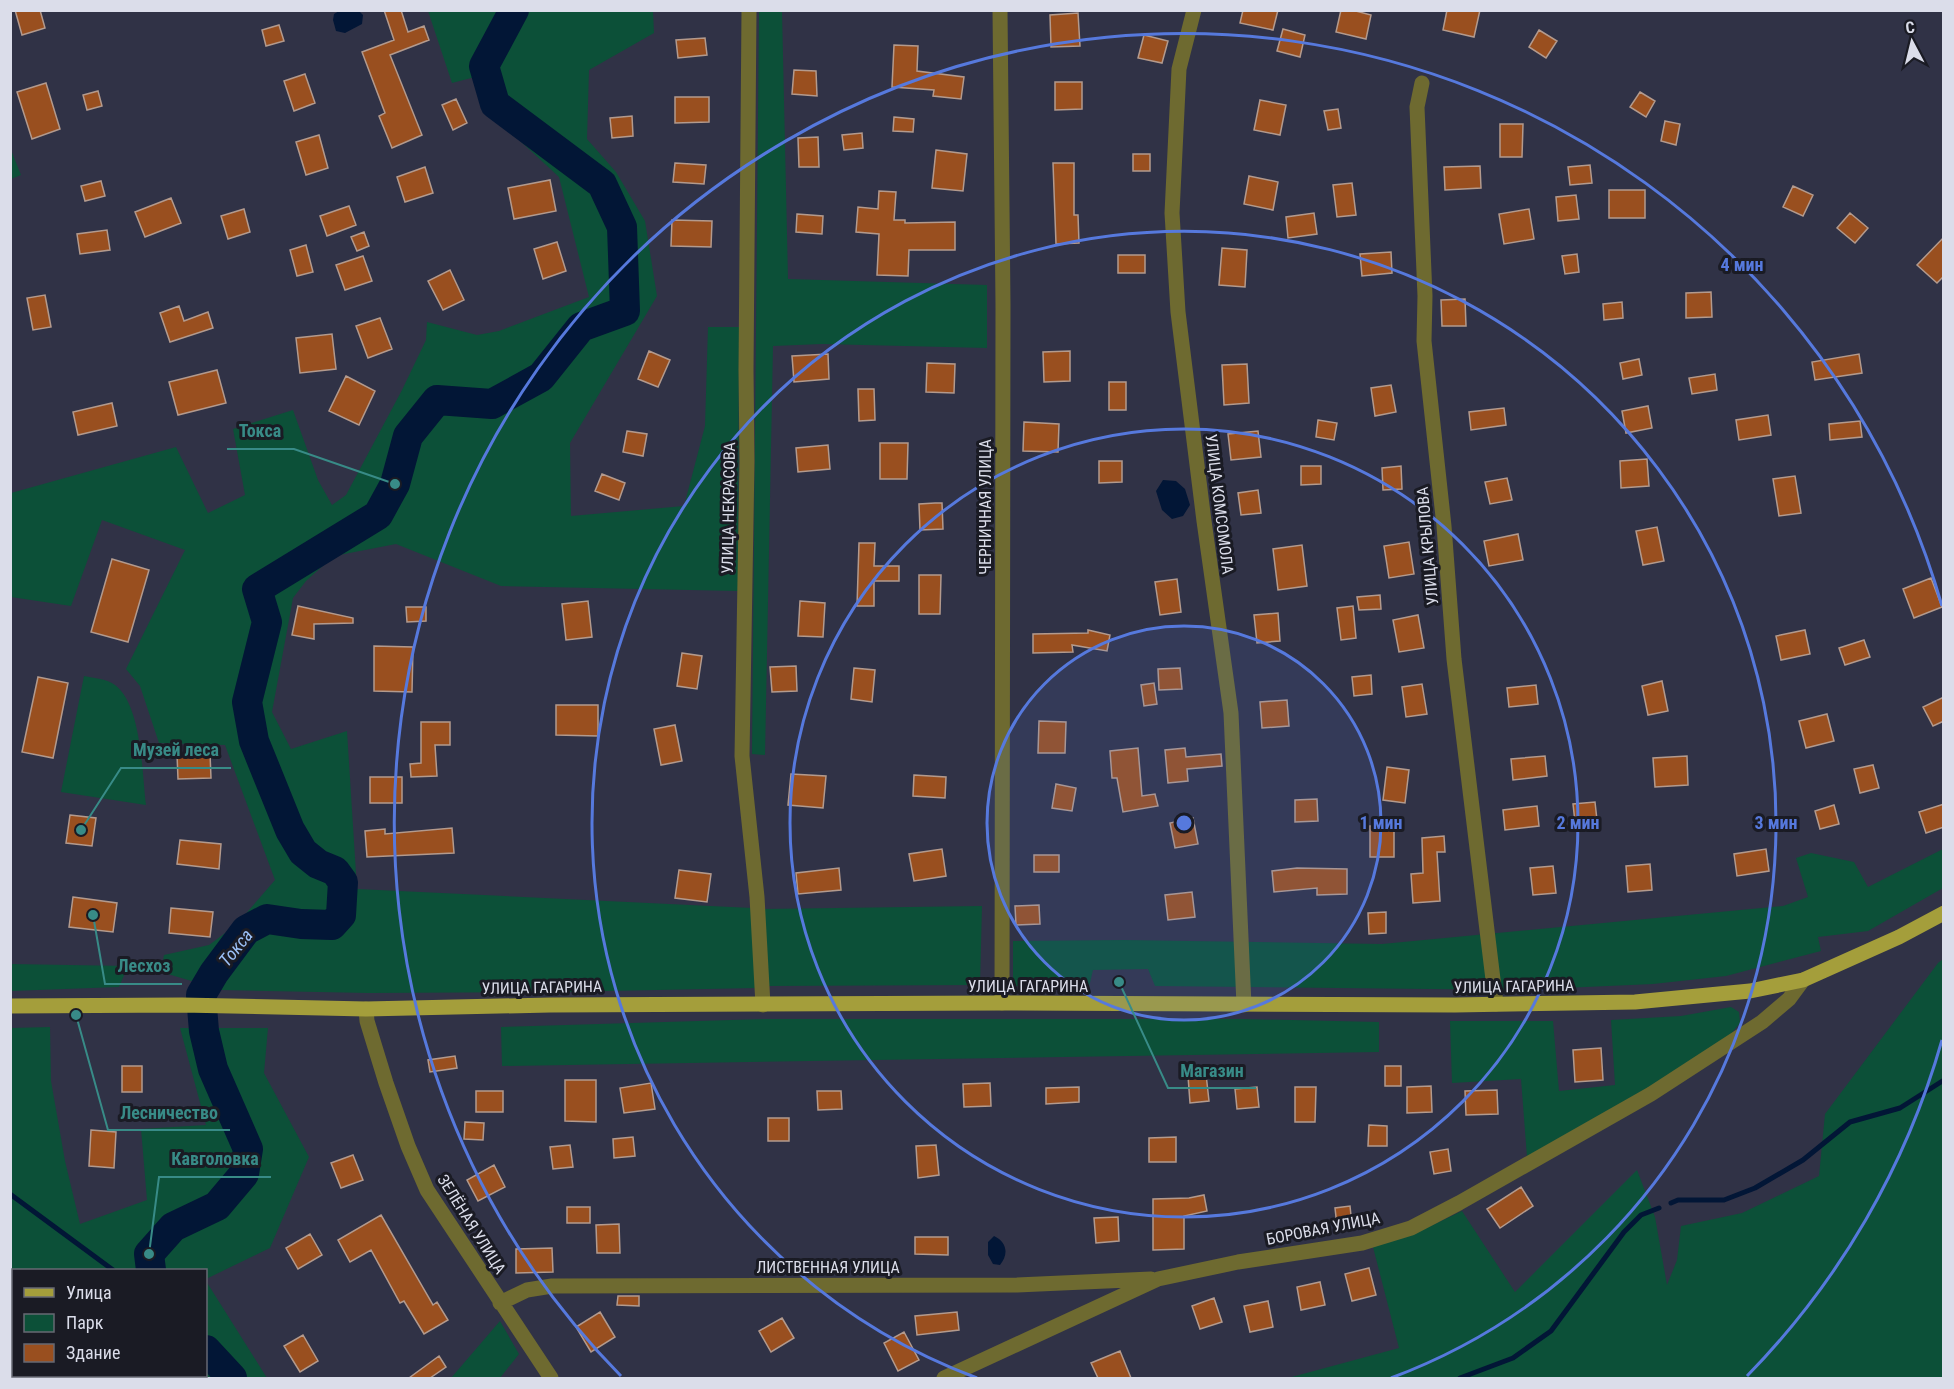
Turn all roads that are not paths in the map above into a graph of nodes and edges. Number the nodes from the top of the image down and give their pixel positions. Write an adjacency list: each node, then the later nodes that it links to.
1 (749, 10): 9 (street, УЛИЦА НЕКРАСОВА)
2 (1000, 10): 7 (street, ЧЕРНИЧНАЯ УЛИЦА)
3 (1194, 10): 10 (street, УЛИЦА КОМСОМОЛА)
4 (1422, 83): 8 (street, УЛИЦА КРЫЛОВА)
5 (1944, 913): 6 (main road, УЛИЦА ГАГАРИНА)
6 (1803, 980): 8 (main road, УЛИЦА ГАГАРИНА); 13 (street, БОРОВАЯ УЛИЦА)
7 (1002, 1003): 9 (main road, УЛИЦА ГАГАРИНА); 10 (main road, УЛИЦА ГАГАРИНА)
8 (1496, 1004): 10 (main road, УЛИЦА ГАГАРИНА)
9 (763, 1005): 12 (main road, УЛИЦА ГАГАРИНА)
10 (1244, 1005)
11 (10, 1006): 12 (main road, УЛИЦА ГАГАРИНА)
12 (366, 1009): 14 (street, ЗЕЛЁНАЯ УЛИЦА)
13 (1158, 1279): 14 (street, ЛИСТВЕННАЯ УЛИЦА); 16 (street, БОРОВАЯ УЛИЦА)
14 (500, 1303): 15 (street, ЗЕЛЁНАЯ УЛИЦА)
15 (551, 1378)
16 (944, 1378)

